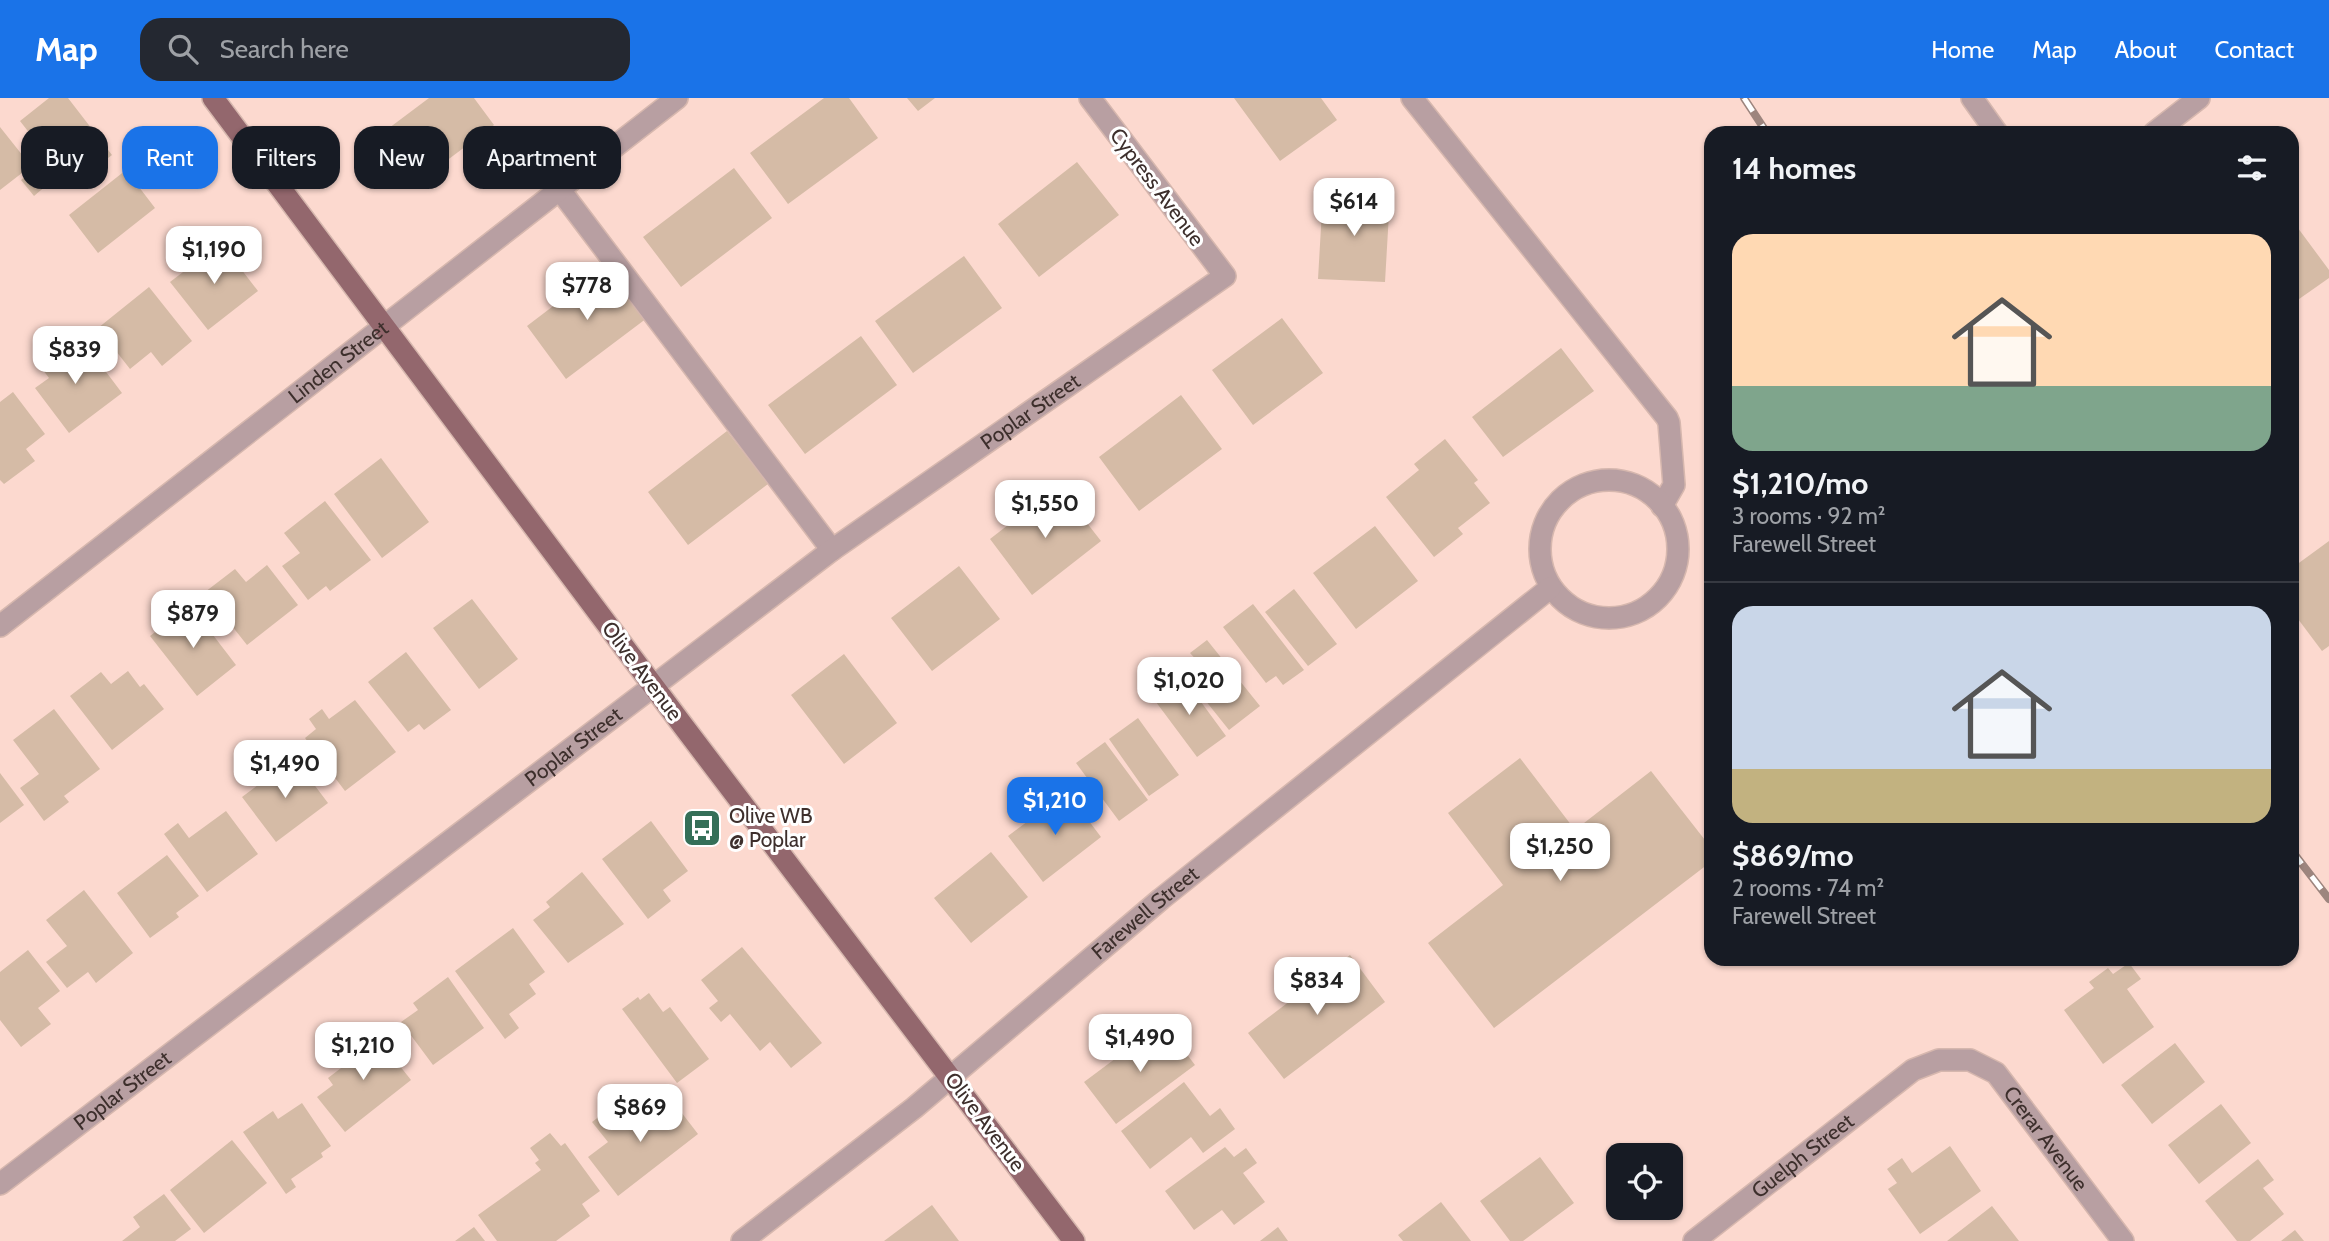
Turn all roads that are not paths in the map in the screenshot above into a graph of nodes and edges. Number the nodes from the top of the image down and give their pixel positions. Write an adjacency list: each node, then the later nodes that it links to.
1 (213, 98): 11 (main road, Olive Avenue)
2 (677, 98): 9 (street, Linden Street)
3 (1090, 98): 10 (street, Cypress Avenue)
4 (1412, 98): 12 (street)
5 (1972, 98): 7 (street)
6 (2199, 98): 8 (street)
7 (1992, 126)
8 (2163, 126)
9 (561, 190): 11 (street, Linden Street); 13 (street)
10 (1225, 276): 13 (street, Poplar Street)
11 (383, 327): 15 (street, Linden Street); 16 (main road, Olive Avenue)
12 (1662, 506): 14 (street); 14 (street)
13 (832, 550): 16 (street, Poplar Street)
14 (1550, 588): 18 (street, Farewell Street)
15 (0, 626)
16 (653, 686): 18 (main road, Olive Avenue); 19 (street, Poplar Street)
17 (1913, 1070): 22 (street, Guelph Street); 23 (street, Crerar Avenue)
18 (951, 1077): 20 (street, Farewell Street); 21 (main road, Olive Avenue)
19 (0, 1184)
20 (742, 1241)
21 (1074, 1241)
22 (1694, 1241)
23 (2123, 1241)

